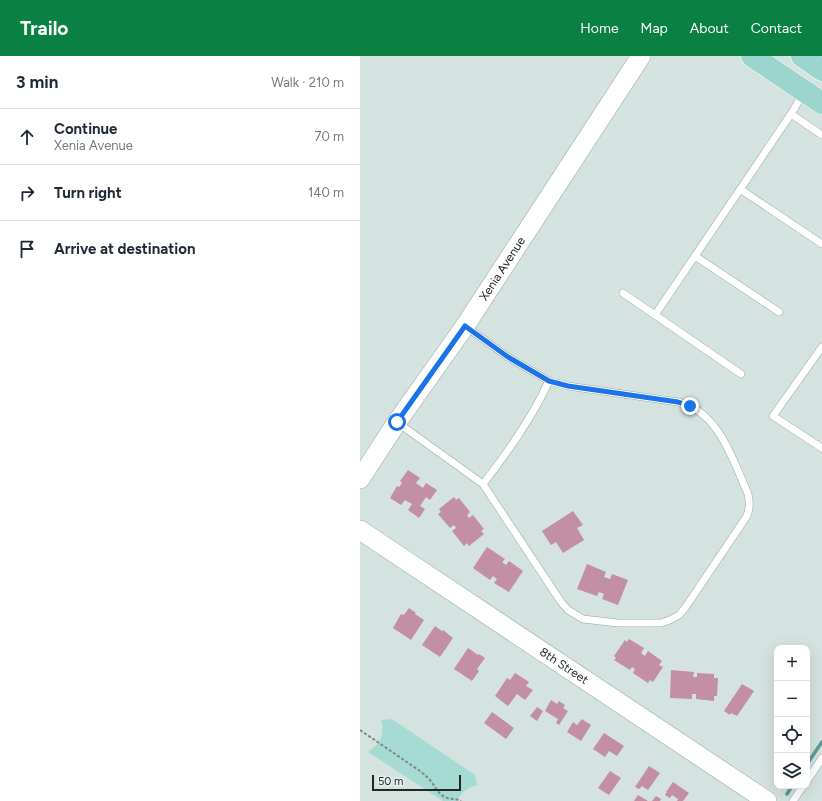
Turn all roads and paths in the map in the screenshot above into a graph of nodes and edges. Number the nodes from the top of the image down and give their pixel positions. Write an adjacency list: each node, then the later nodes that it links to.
1 (640, 56): 12 (street, Xenia Avenue)
2 (752, 56): 3 (main road)
3 (813, 97): 4 (lane)
4 (791, 114): 5 (lane); 6 (lane)
5 (822, 135)
6 (740, 189): 7 (lane); 8 (lane)
7 (822, 244)
8 (695, 256): 10 (lane); 11 (lane)
9 (623, 293): 11 (lane)
10 (779, 312)
11 (655, 315): 14 (lane)
12 (465, 326): 15 (lane); 16 (street, Xenia Avenue)
13 (822, 347): 17 (lane)
14 (741, 374)
15 (549, 381): 19 (lane); 19 (lane)
16 (397, 422): 18 (street, Xenia Avenue); 19 (lane)
17 (822, 448)
18 (360, 479)
19 (483, 484)
20 (360, 530): 26 (street, 8th Street)
21 (360, 730): 25 (path)
22 (822, 758): 23 (lane)
23 (810, 776)
24 (801, 789): 27 (lane)
25 (461, 801)
26 (767, 801)
27 (793, 801)

